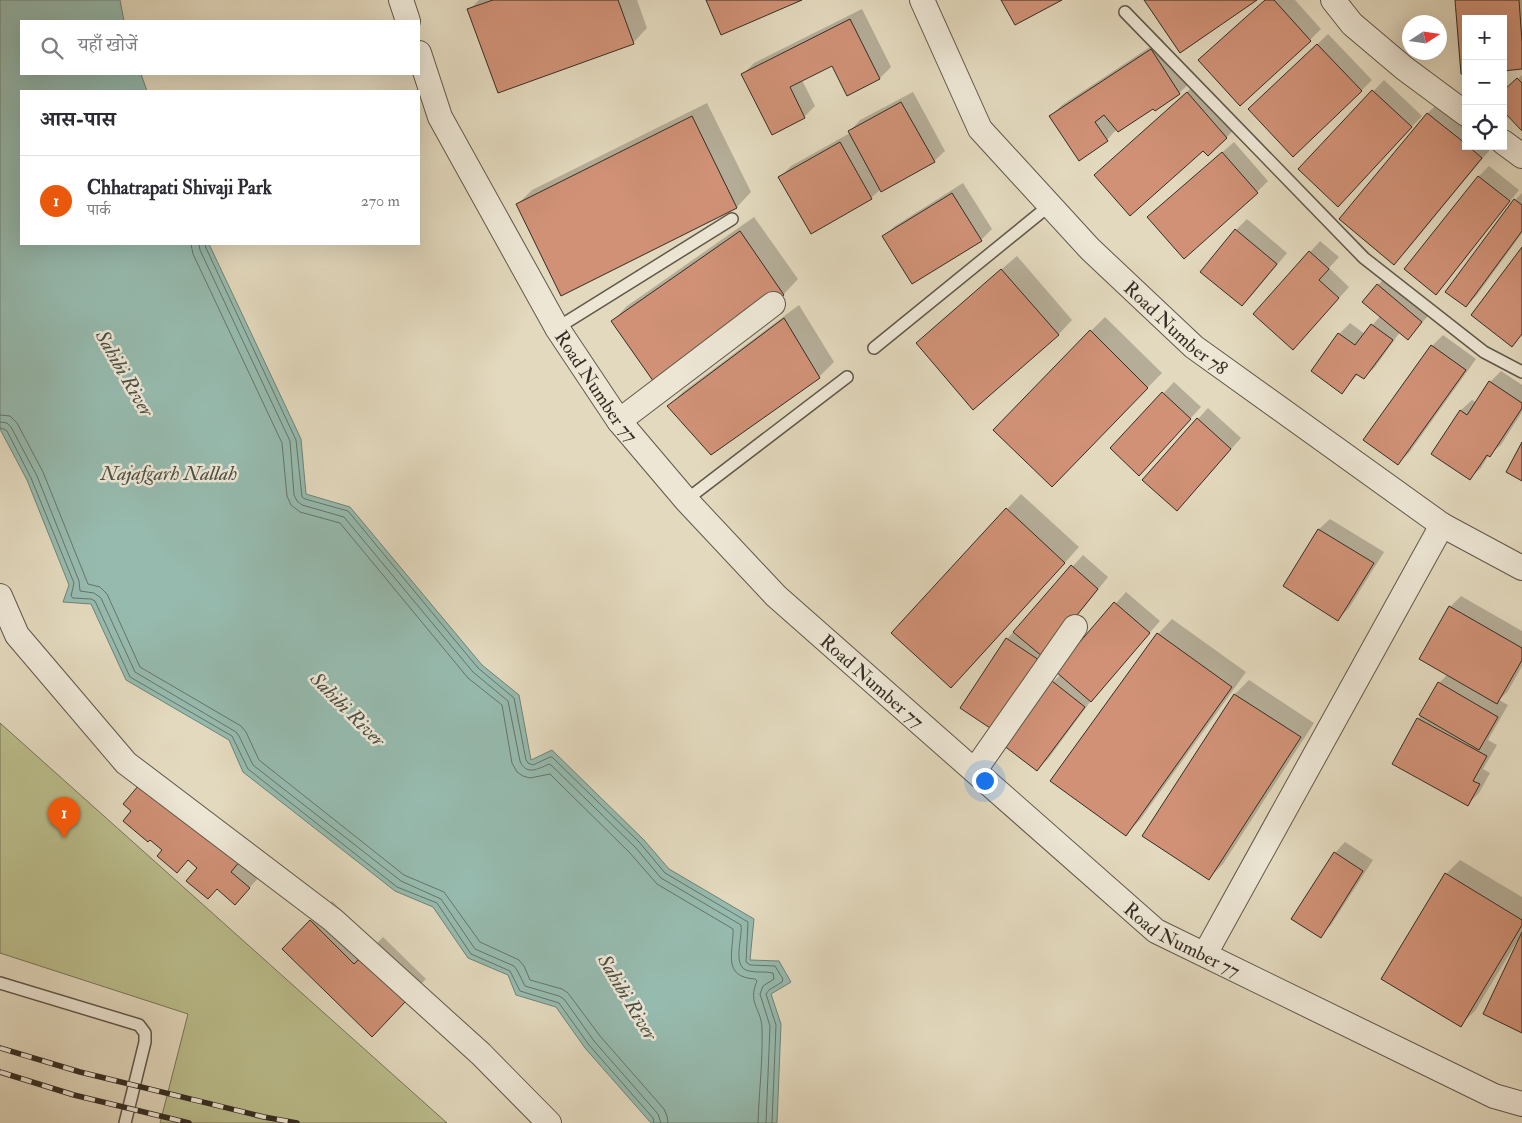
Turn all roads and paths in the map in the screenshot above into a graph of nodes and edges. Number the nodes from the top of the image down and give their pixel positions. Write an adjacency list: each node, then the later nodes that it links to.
1 (401, 0): 5 (street)
2 (922, 0): 10 (street, Road Number 78)
3 (1332, 0): 7 (street)
4 (1125, 12): 15 (lane)
5 (408, 20)
6 (420, 57): 13 (street, Road Number 77)
7 (1462, 111)
8 (1507, 145): 9 (street)
9 (1522, 156)
10 (1050, 205): 14 (lane); 19 (street, Road Number 78)
11 (732, 219): 13 (lane)
12 (773, 304): 17 (street)
13 (557, 328): 17 (street, Road Number 77)
14 (874, 348)
15 (1522, 372)
16 (847, 377): 18 (lane)
17 (619, 422): 18 (street, Road Number 77)
18 (686, 500): 23 (street, Road Number 77)
19 (1442, 525): 20 (street, Road Number 78); 24 (street)
20 (1522, 568)
21 (0, 596): 28 (street)
22 (1075, 627): 23 (street)
23 (975, 770): 24 (street, Road Number 77)
24 (1205, 954): 26 (street, Road Number 77)
25 (0, 983): 27 (lane)
26 (1522, 1104)
27 (125, 1123)
28 (549, 1123)

